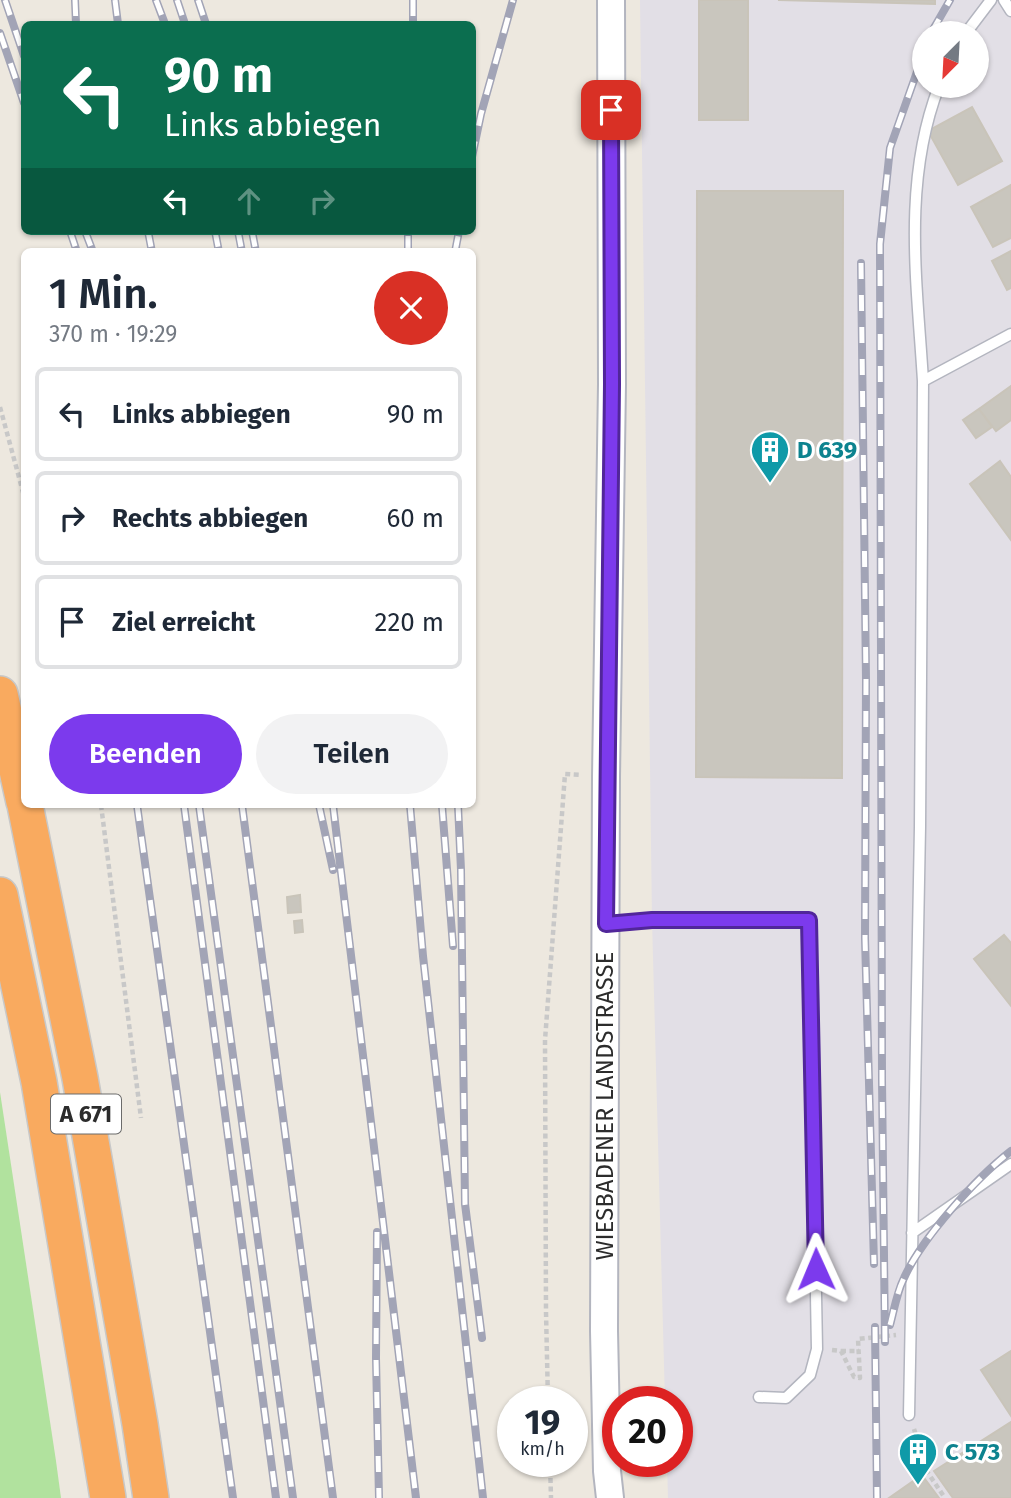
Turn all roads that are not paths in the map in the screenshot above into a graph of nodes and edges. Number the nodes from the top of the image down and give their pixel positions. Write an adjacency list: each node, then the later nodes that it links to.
1 (611, 0): 13 (main road, WIESBADENER LANDSTRASSE)
2 (991, 0): 5 (lane)
3 (1003, 0): 4 (lane)
4 (1011, 11)
5 (975, 21)
6 (934, 98): 8 (lane)
7 (1011, 334): 8 (lane)
8 (923, 382): 15 (lane)
9 (0, 694): 10 (highway, A 671)
10 (21, 786)
11 (26, 808): 19 (highway, A 671)
12 (0, 895): 18 (highway, A 671)
13 (606, 924): 16 (lane); 20 (main road, WIESBADENER LANDSTRASSE)
14 (1011, 1164): 15 (lane)
15 (912, 1233): 17 (lane)
16 (760, 1397)
17 (909, 1415)
18 (108, 1498)
19 (151, 1498)
20 (610, 1498)

